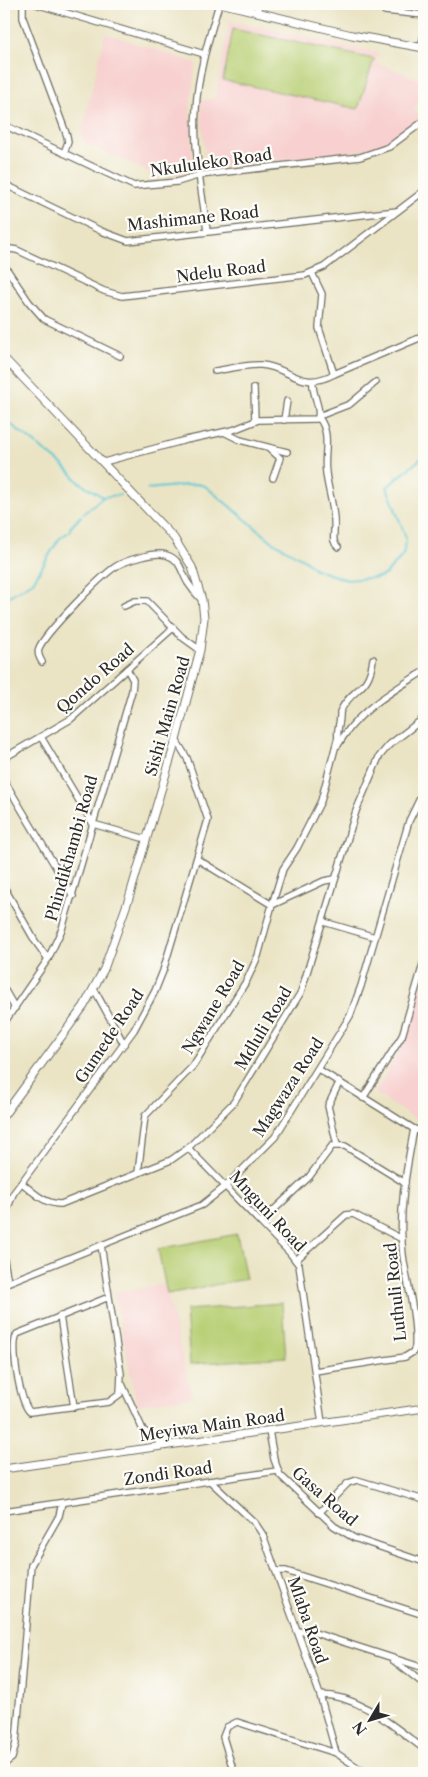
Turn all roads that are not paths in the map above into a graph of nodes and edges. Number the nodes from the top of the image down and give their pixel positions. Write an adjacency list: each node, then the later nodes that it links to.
1 (24, 4): 14 (street)
2 (36, 4): 11 (street)
3 (219, 4): 11 (street)
4 (224, 4): 7 (street)
5 (265, 4): 7 (street)
6 (385, 10): 8 (street)
7 (256, 12): 10 (street)
8 (424, 15)
9 (424, 35): 10 (street)
10 (423, 48)
11 (204, 54): 15 (street)
12 (424, 121): 15 (street, Nkululeko Road)
13 (4, 125): 14 (street, Nkululeko Road)
14 (64, 153): 15 (street, Nkululeko Road)
15 (200, 175): 19 (street)
16 (4, 184): 19 (street, Mashimane Road)
17 (424, 191): 18 (street, Ndelu Road)
18 (397, 211): 19 (street, Mashimane Road); 22 (street, Ndelu Road)
19 (207, 231)
20 (4, 248): 22 (street, Ndelu Road)
21 (4, 265): 24 (street)
22 (312, 273): 27 (street)
23 (424, 336): 27 (street)
24 (120, 356)
25 (4, 358): 38 (street, Sishi Main Road)
26 (215, 371): 28 (street)
27 (334, 374): 28 (street)
28 (313, 381): 32 (street)
29 (376, 382): 32 (street)
30 (254, 388): 34 (street)
31 (287, 401): 33 (street)
32 (319, 417): 33 (street); 40 (street)
33 (284, 420): 34 (street)
34 (255, 421): 35 (street)
35 (224, 432): 36 (street); 38 (street)
36 (268, 447): 37 (street); 39 (street)
37 (287, 452)
38 (104, 462): 41 (street, Sishi Main Road)
39 (273, 478)
40 (338, 547)
41 (202, 600): 44 (street, Sishi Main Road); 46 (street)
42 (124, 606): 43 (street)
43 (173, 628): 44 (street); 47 (street, Qondo Road)
44 (200, 650): 51 (street, Sishi Main Road)
45 (373, 659): 52 (street)
46 (42, 662)
47 (127, 669): 50 (street, Qondo Road); 56 (street, Phindikhambi Road)
48 (424, 670): 52 (street)
49 (424, 718): 59 (street, Mdluli Road)
50 (41, 737): 53 (street, Qondo Road); 56 (street)
51 (176, 740): 57 (street, Sishi Main Road); 58 (street, Gumede Road)
52 (334, 752): 62 (street, Ngwane Road)
53 (4, 758)
54 (4, 780): 61 (street)
55 (424, 790): 64 (street, Magwaza Road)
56 (93, 824): 57 (street); 61 (street, Phindikhambi Road)
57 (146, 839): 68 (street, Sishi Main Road)
58 (197, 859): 62 (street); 71 (street, Gumede Road)
59 (335, 879): 62 (street); 63 (street, Mdluli Road)
60 (4, 887): 65 (street)
61 (72, 896): 65 (street, Phindikhambi Road)
62 (272, 905): 80 (street, Ngwane Road)
63 (324, 922): 64 (street); 79 (street, Mdluli Road)
64 (375, 937): 72 (street, Magwaza Road)
65 (48, 959): 69 (street, Phindikhambi Road)
66 (424, 961): 74 (street)
67 (4, 989): 69 (street)
68 (94, 990): 71 (street); 75 (street, Sishi Main Road)
69 (15, 1008): 70 (street, Phindikhambi Road)
70 (4, 1023)
71 (124, 1044): 81 (street, Gumede Road)
72 (318, 1070): 73 (street); 83 (street, Magwaza Road)
73 (339, 1083): 74 (street); 78 (street)
74 (363, 1098): 76 (street)
75 (4, 1115)
76 (414, 1129): 77 (street); 82 (street, Luthuli Road)
77 (424, 1133)
78 (336, 1145): 82 (street); 85 (street)
79 (188, 1148): 80 (street, Mdluli Road); 83 (street, Mnguni Road)
80 (138, 1173): 81 (street, Mdluli Road)
81 (22, 1182): 84 (street, Gumede Road)
82 (405, 1183): 86 (street, Luthuli Road)
83 (226, 1186): 85 (street, Mnguni Road); 87 (street, Magwaza Road)
84 (4, 1218)
85 (261, 1222): 89 (street, Mnguni Road)
86 (402, 1239): 89 (street); 93 (street, Luthuli Road)
87 (101, 1245): 90 (street, Magwaza Road); 91 (street)
88 (4, 1260): 90 (street)
89 (296, 1260): 93 (street, Mnguni Road)
90 (6, 1283)
91 (109, 1297): 92 (street); 94 (street)
92 (60, 1316): 95 (street); 95 (street)
93 (315, 1371): 97 (street, Mnguni Road)
94 (121, 1383): 95 (street); 99 (street)
95 (74, 1407)
96 (424, 1408): 97 (street, Meyiwa Main Road)
97 (322, 1423): 98 (street, Meyiwa Main Road)
98 (269, 1431): 99 (street, Meyiwa Main Road); 101 (street, Gasa Road)
99 (166, 1446): 100 (street, Meyiwa Main Road)
100 (4, 1469)
101 (277, 1471): 102 (street, Zondi Road); 106 (street, Gasa Road)
102 (210, 1481): 104 (street, Zondi Road); 108 (street, Mlaba Road)
103 (424, 1500): 106 (street)
104 (62, 1502): 105 (street, Zondi Road); 117 (street)
105 (4, 1511)
106 (320, 1513): 107 (street, Gasa Road)
107 (424, 1562)
108 (276, 1571): 109 (street); 110 (street, Mlaba Road)
109 (424, 1615)
110 (297, 1631): 111 (street); 114 (street, Mlaba Road)
111 (392, 1658): 112 (street); 113 (street)
112 (424, 1668)
113 (424, 1682)
114 (320, 1695): 115 (street); 116 (street, Mlaba Road)
115 (424, 1749)
116 (336, 1753): 118 (street); 119 (street)
117 (4, 1764)
118 (234, 1773)
119 (366, 1773)

